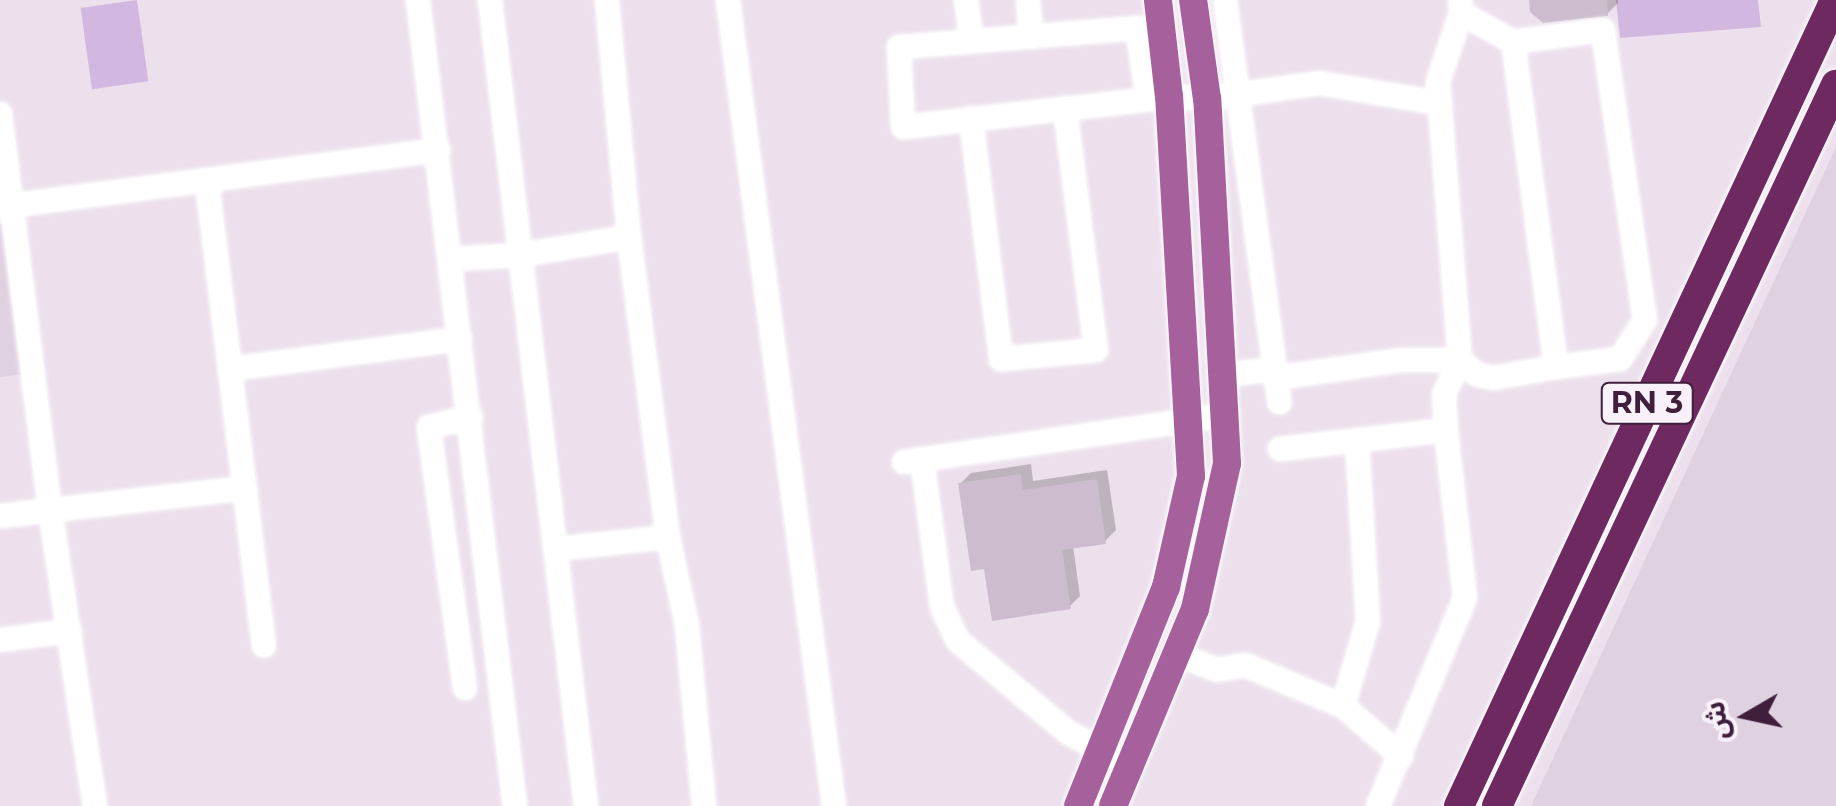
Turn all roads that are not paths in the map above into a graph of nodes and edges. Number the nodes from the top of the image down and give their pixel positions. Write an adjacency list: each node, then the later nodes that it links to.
1 (418, 0): 23 (street)
2 (490, 0): 27 (street)
3 (607, 0): 26 (street)
4 (728, 0): 62 (street)
5 (966, 0): 13 (street)
6 (1028, 0): 12 (street)
7 (1158, 0): 17 (main road)
8 (1194, 0): 18 (main road)
9 (1225, 0): 16 (street)
10 (1835, 0): 66 (highway, RN 3)
11 (1460, 6): 14 (street); 19 (street)
12 (1032, 37): 13 (street); 17 (street)
13 (972, 41): 22 (street)
14 (1512, 42): 31 (street); 31 (street)
15 (1836, 85): 67 (highway, RN 3)
16 (1236, 94): 18 (street); 19 (street); 33 (street)
17 (1158, 98): 18 (street); 20 (street); 38 (main road)
18 (1207, 99): 34 (main road)
19 (1440, 104): 30 (street)
20 (1064, 108): 22 (street); 22 (street)
21 (0, 114): 25 (street)
22 (971, 118)
23 (438, 150): 24 (street); 28 (street)
24 (206, 182): 25 (street); 32 (street)
25 (6, 206): 43 (street)
26 (629, 238): 27 (street); 45 (street)
27 (521, 254): 28 (street); 46 (street)
28 (452, 259): 29 (street)
29 (460, 339): 32 (street); 37 (street)
30 (1460, 360): 31 (street); 33 (street); 39 (street)
31 (1556, 368)
32 (230, 369): 42 (street)
33 (1275, 373): 34 (street); 35 (street)
34 (1225, 375): 36 (main road)
35 (1278, 402)
36 (1227, 415): 38 (street); 52 (main road)
37 (471, 417): 47 (street); 48 (street)
38 (1191, 418): 55 (main road); 55 (street)
39 (1446, 430): 40 (street); 56 (street)
40 (1357, 440): 41 (street); 54 (street)
41 (1280, 449)
42 (245, 488): 43 (street); 51 (street)
43 (50, 509): 44 (street); 49 (street)
44 (0, 516)
45 (668, 537): 46 (street); 61 (street)
46 (556, 549): 60 (street)
47 (492, 592): 48 (street); 59 (street)
48 (453, 601): 53 (street)
49 (69, 631): 50 (street); 58 (street)
50 (0, 640)
51 (264, 646)
52 (1179, 655): 54 (street); 57 (main road)
53 (464, 688)
54 (1343, 706): 56 (street)
55 (1101, 752): 57 (street); 63 (main road)
56 (1402, 756): 65 (street)
57 (1130, 766): 64 (main road)
58 (95, 806)
59 (515, 806)
60 (586, 806)
61 (704, 806)
62 (834, 806)
63 (1078, 806)
64 (1113, 806)
65 (1378, 806)
66 (1459, 806)
67 (1497, 806)

